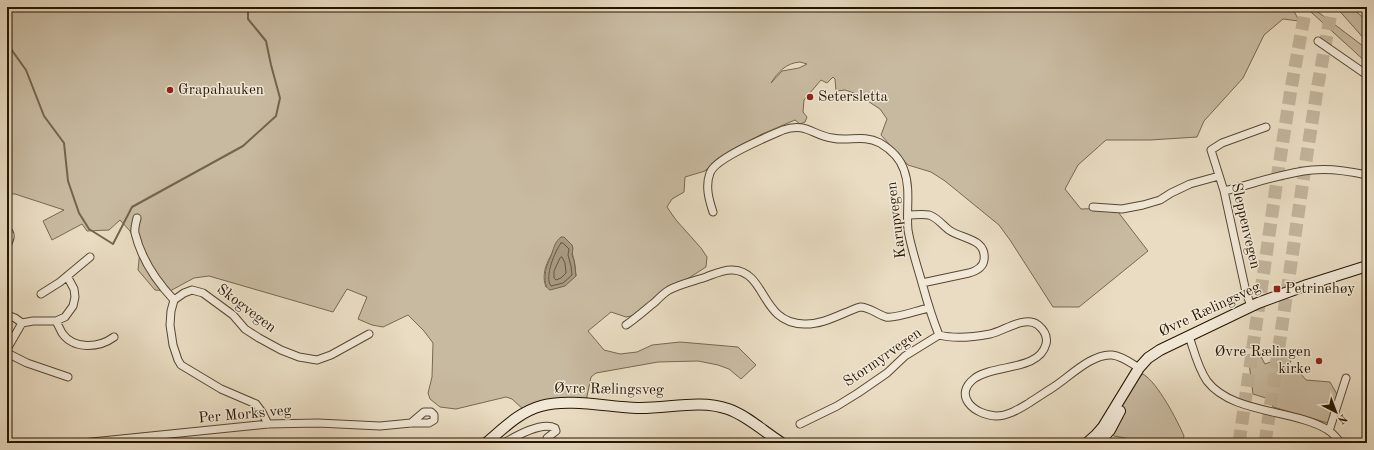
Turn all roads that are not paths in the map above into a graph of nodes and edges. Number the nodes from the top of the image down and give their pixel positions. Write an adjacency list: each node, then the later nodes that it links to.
1 (1318, 41): 2 (street)
2 (1367, 75)
3 (1266, 127): 5 (street, Sleppenvegen)
4 (1367, 175): 6 (street)
5 (1219, 176): 6 (street, Sleppenvegen); 7 (street, Sleppenvegen)
6 (1224, 191): 19 (street, Sleppenvegen)
7 (1093, 207)
8 (714, 212): 9 (street, Karupvegen)
9 (908, 215): 16 (street, Karupvegen); 16 (street)
10 (137, 218): 18 (street)
11 (7, 230): 12 (street)
12 (7, 245)
13 (90, 257): 15 (street)
14 (1367, 266): 19 (main road, Øvre Rælingsveg)
15 (67, 276): 17 (street); 22 (street)
16 (922, 283): 20 (street, Karupvegen)
17 (41, 294)
18 (174, 300): 25 (street, Skogvegen); 36 (street)
19 (1251, 306): 28 (main road, Øvre Rælingsveg)
20 (929, 308): 24 (street); 26 (street, Karupvegen)
21 (7, 315): 23 (street)
22 (56, 321): 23 (street); 27 (street)
23 (22, 323): 29 (street)
24 (626, 325)
25 (369, 334)
26 (938, 335): 31 (street, Stormyrvegen); 37 (street, Stormyrvegen)
27 (114, 336)
28 (1189, 336): 31 (main road, Øvre Rælingsveg); 38 (street)
29 (7, 349)
30 (7, 353): 32 (street)
31 (1139, 368): 34 (main road, Øvre Rælingsveg)
32 (68, 377)
33 (1346, 378): 38 (street)
34 (1127, 388): 44 (main road, Øvre Rælingsveg); 45 (main road, Øvre Rælingsveg)
35 (411, 423): 36 (street, Per Morks veg)
36 (268, 424): 40 (street, Per Morks veg)
37 (800, 424)
38 (1329, 431): 46 (street)
39 (492, 441): 43 (main road, Øvre Rælingsveg)
40 (82, 443)
41 (504, 443): 42 (street)
42 (546, 443)
43 (782, 443)
44 (1088, 443)
45 (1098, 443)
46 (1341, 443)

